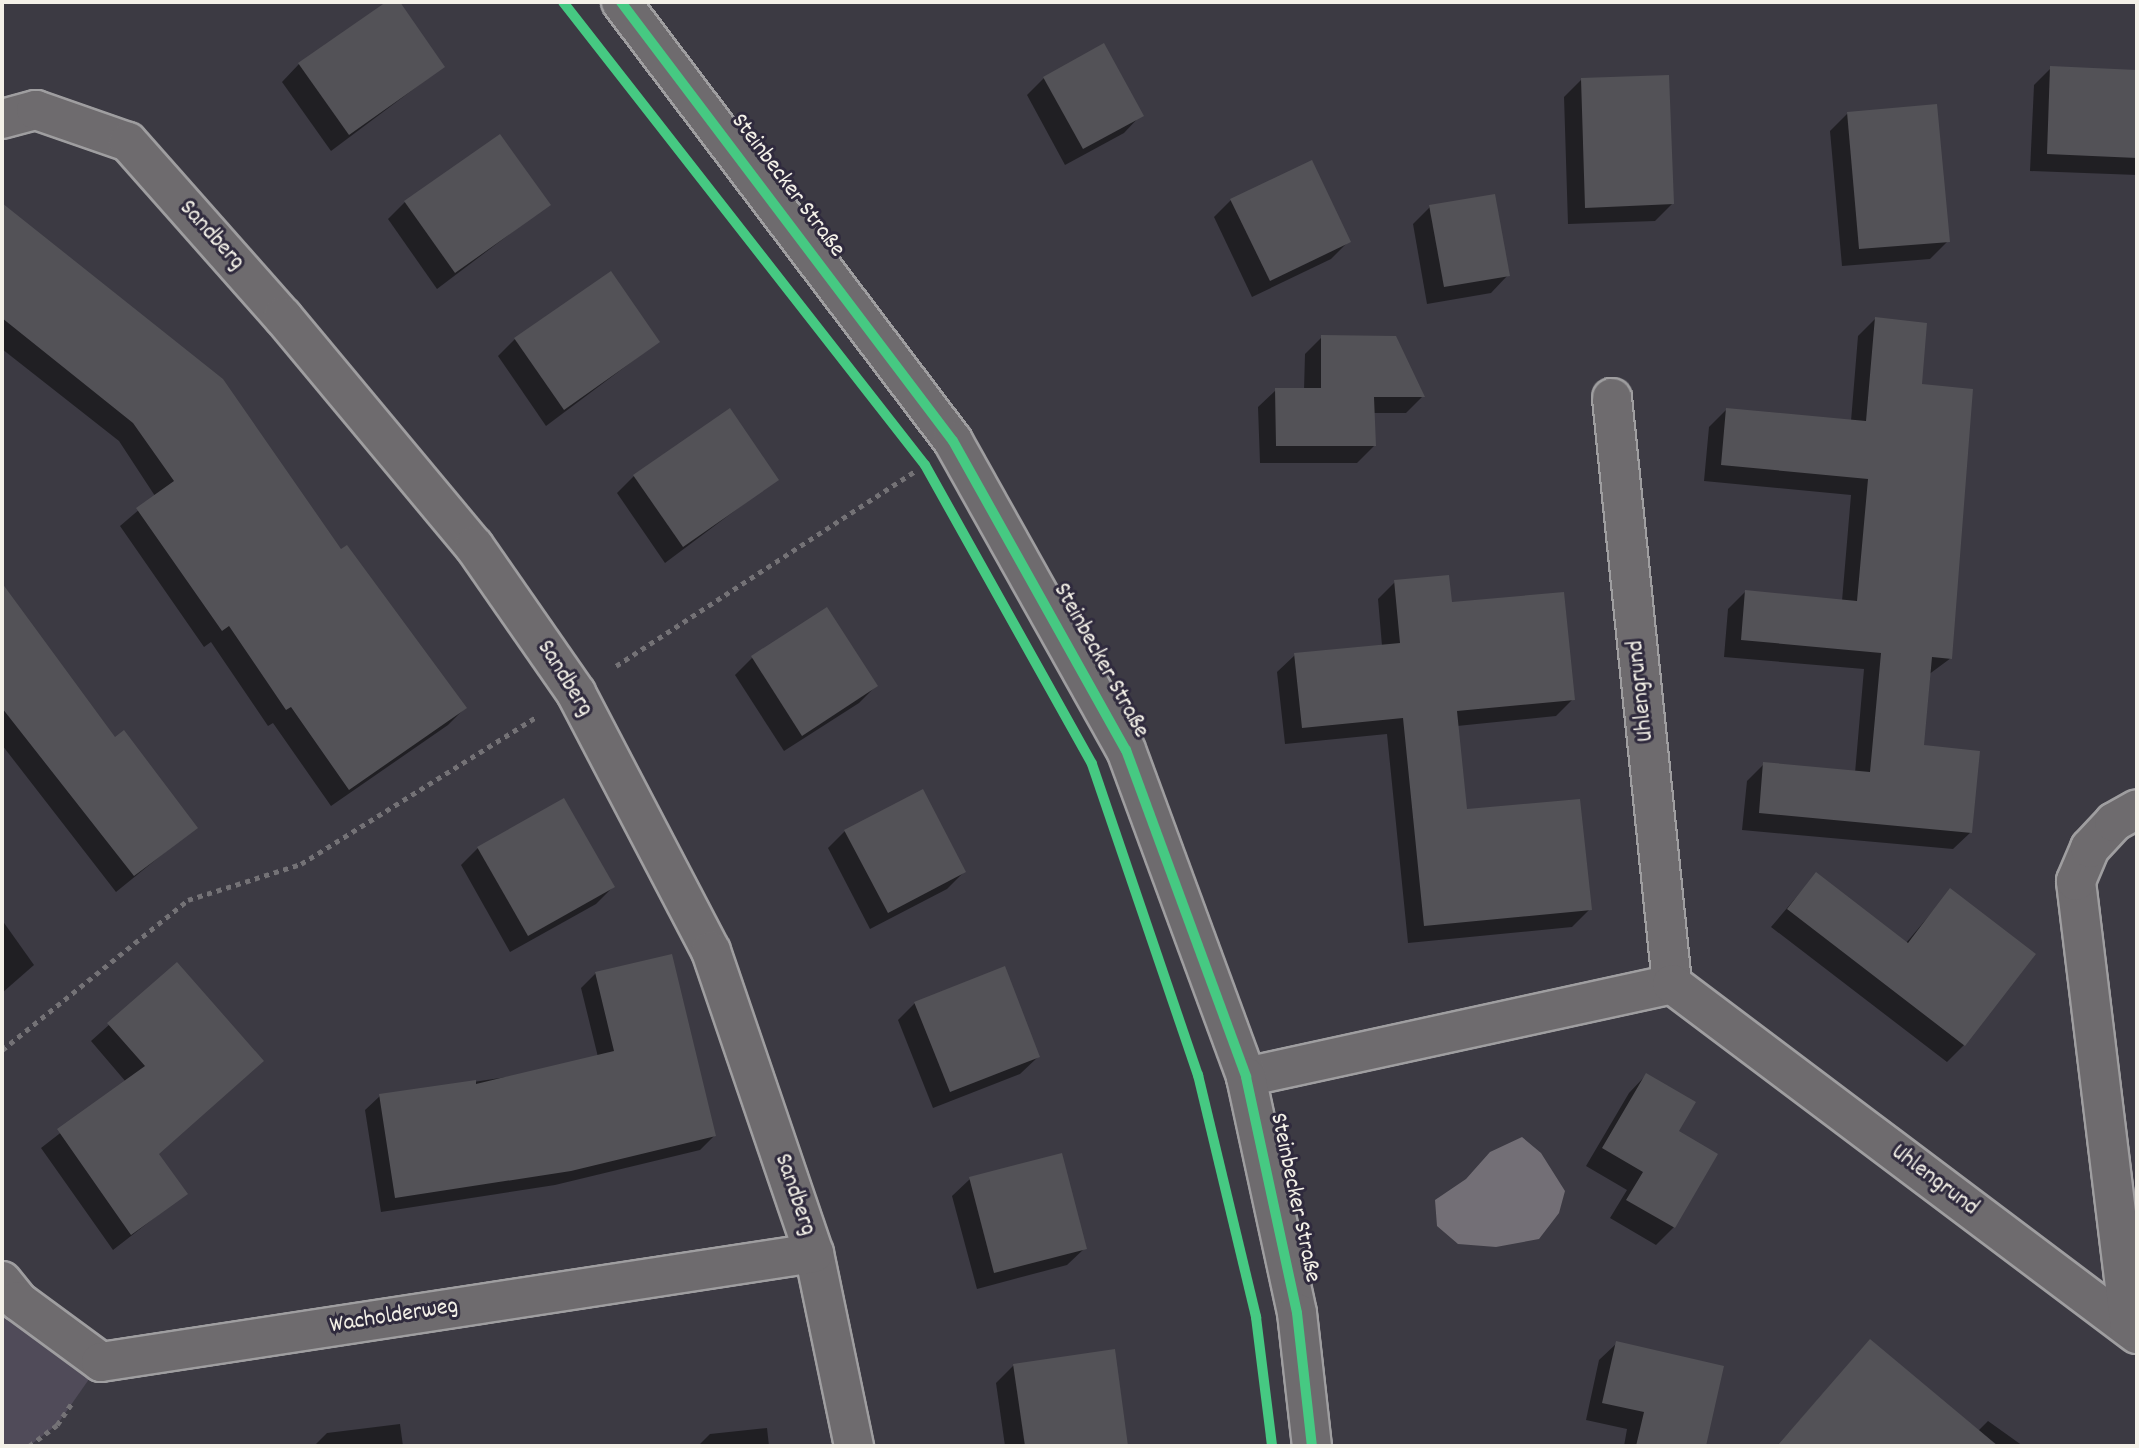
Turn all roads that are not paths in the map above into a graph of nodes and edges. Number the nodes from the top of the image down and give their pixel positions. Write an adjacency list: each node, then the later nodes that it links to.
1 (621, 2): 6 (street, Steinbecker Straße)
2 (2, 119): 7 (street, Sandberg)
3 (1612, 398): 5 (street, Uhlengrund)
4 (2137, 809): 9 (street, Uhlengrund)
5 (1672, 984): 6 (street); 9 (street, Uhlengrund)
6 (1246, 1077): 11 (street, Steinbecker Straße)
7 (814, 1253): 8 (street, Wacholderweg); 10 (street, Sandberg)
8 (2, 1281)
9 (2133, 1331)
10 (854, 1446)
11 (1312, 1446)

